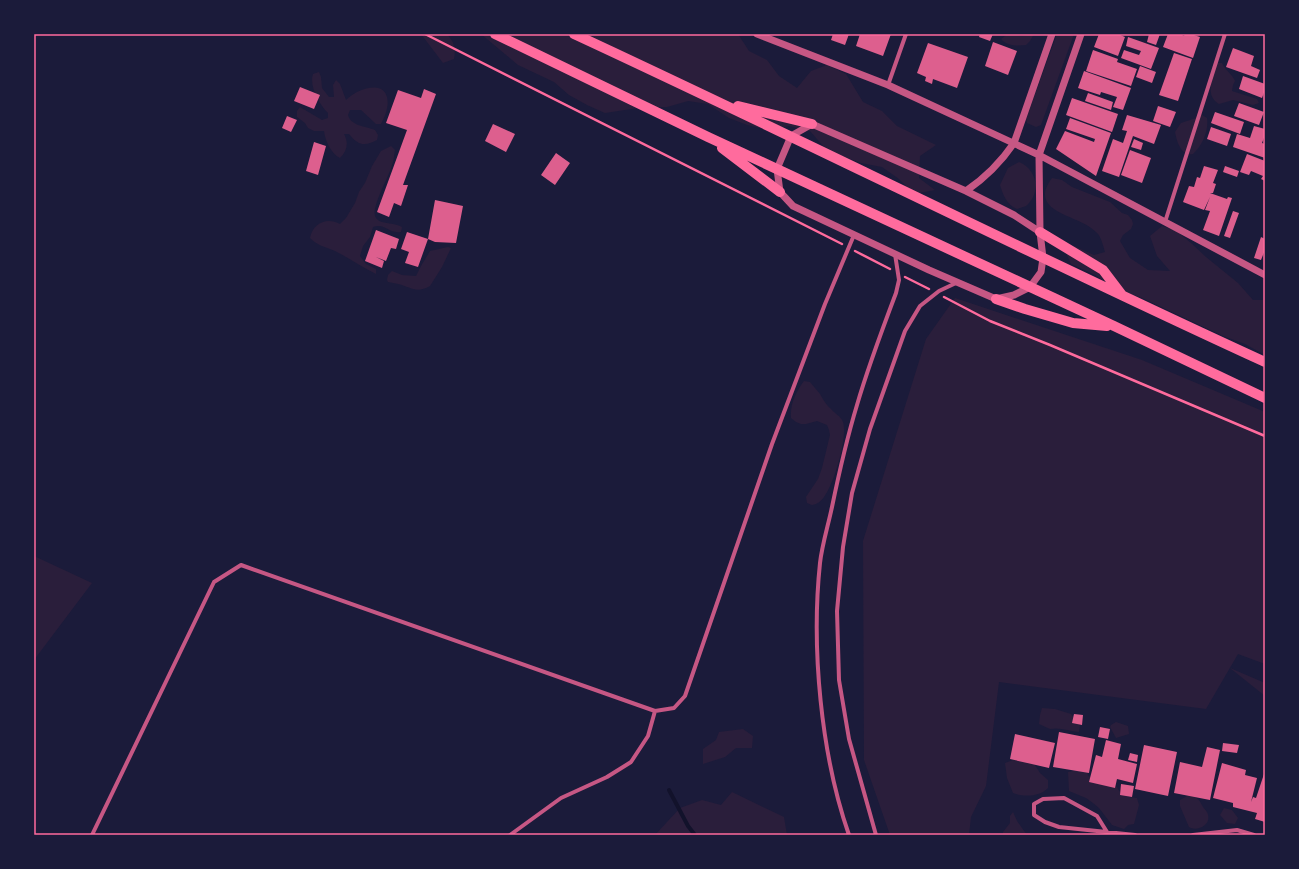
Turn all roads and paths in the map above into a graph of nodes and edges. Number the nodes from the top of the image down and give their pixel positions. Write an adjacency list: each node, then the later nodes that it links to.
1 (495, 34): 12 (main road)
2 (574, 34): 9 (main road)
3 (906, 34): 8 (street)
4 (1052, 34): 13 (street)
5 (1081, 34): 14 (street)
6 (1225, 34): 18 (street)
7 (761, 35): 8 (street)
8 (888, 86): 13 (street)
9 (719, 101): 10 (main road); 11 (main road)
10 (812, 124): 11 (street); 16 (street)
11 (791, 136): 15 (street); 22 (main road)
12 (708, 137): 15 (main road); 17 (main road)
13 (1014, 144): 14 (street); 16 (street)
14 (1040, 156): 18 (street); 19 (street)
15 (777, 169): 17 (street); 25 (main road)
16 (966, 191): 19 (street)
17 (780, 192): 20 (street)
18 (1164, 223): 23 (street)
19 (1040, 232): 22 (street); 26 (main road)
20 (854, 236): 21 (street); 31 (street)
21 (895, 254): 24 (street); 35 (street)
22 (1043, 258): 25 (street); 26 (main road)
23 (1265, 275)
24 (956, 283): 27 (street); 36 (street)
25 (1030, 287): 27 (street); 28 (main road)
26 (1123, 297): 29 (main road)
27 (996, 299): 28 (main road)
28 (1114, 326): 30 (main road)
29 (1265, 362)
30 (1265, 398)
31 (655, 712): 33 (street); 34 (street)
32 (1107, 832): 32 (street); 37 (street)
33 (92, 835)
34 (510, 835)
35 (849, 835)
36 (876, 835)
37 (1135, 835)
38 (1193, 835): 39 (street)
39 (1254, 835)

